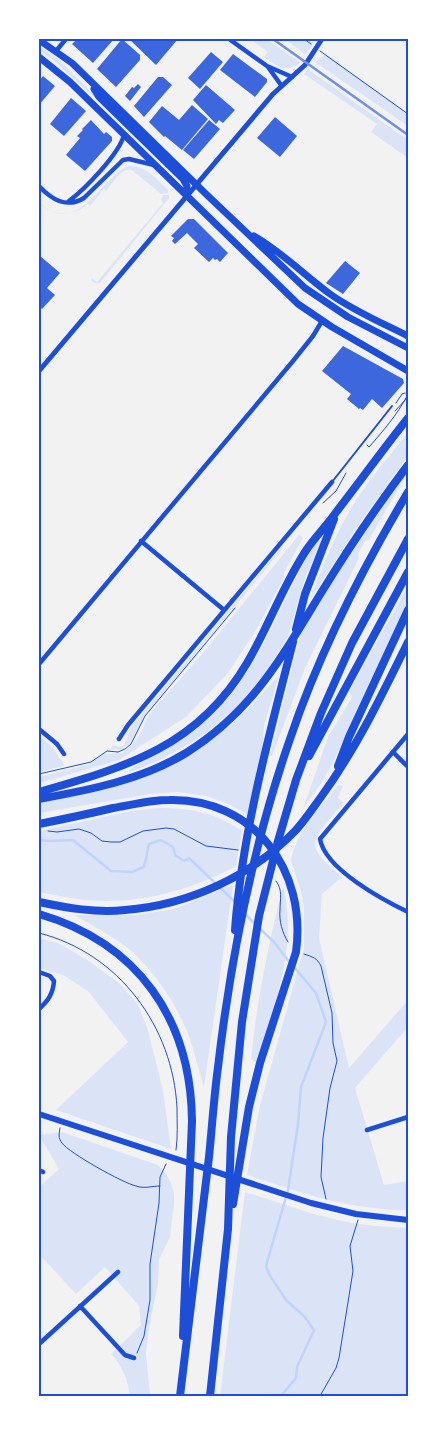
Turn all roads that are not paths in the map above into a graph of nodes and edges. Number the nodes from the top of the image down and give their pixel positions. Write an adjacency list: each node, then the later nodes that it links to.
1 (66, 39): 5 (street)
2 (229, 39): 7 (street)
3 (320, 39): 9 (street)
4 (39, 40): 5 (highway)
5 (56, 51): 8 (highway)
6 (39, 57): 11 (highway)
7 (267, 66): 9 (street); 10 (street)
8 (84, 74): 13 (highway); 15 (highway)
9 (292, 76): 10 (street)
10 (281, 85): 13 (street)
11 (124, 134): 12 (highway); 16 (street)
12 (155, 165): 15 (highway); 16 (street)
13 (196, 184): 15 (street); 17 (highway)
14 (39, 186): 16 (street)
15 (186, 195): 18 (highway); 21 (street)
16 (68, 202)
17 (243, 229): 19 (highway); 20 (highway)
18 (322, 321): 22 (highway); 30 (street)
19 (408, 336)
20 (408, 348)
21 (39, 371)
22 (408, 371)
23 (392, 406): 26 (lane)
24 (408, 418): 28 (highway)
25 (408, 465): 45 (highway)
26 (332, 482): 32 (street)
27 (408, 492): 50 (highway)
28 (337, 511): 44 (highway); 50 (highway)
29 (408, 539): 42 (highway)
30 (142, 541): 32 (street); 35 (street)
31 (408, 572): 42 (highway)
32 (224, 610): 38 (street)
33 (408, 610): 43 (highway)
34 (408, 642): 43 (highway)
35 (39, 664)
36 (39, 729): 40 (street)
37 (408, 734): 39 (street)
38 (119, 739)
39 (393, 752): 41 (street); 48 (street)
40 (64, 754)
41 (408, 767)
42 (296, 780): 57 (highway)
43 (332, 782): 47 (highway)
44 (39, 792)
45 (39, 799)
46 (41, 825): 57 (highway)
47 (39, 902)
48 (408, 912)
49 (39, 914): 62 (highway)
50 (235, 948): 62 (highway)
51 (39, 972): 52 (street)
52 (39, 1009)
53 (39, 1114): 56 (main road)
54 (408, 1117): 55 (street)
55 (367, 1130)
56 (408, 1220)
57 (228, 1230): 64 (highway)
58 (118, 1272): 59 (street)
59 (80, 1306): 60 (street); 61 (street)
60 (39, 1344)
61 (134, 1358)
62 (182, 1375): 63 (highway)
63 (180, 1396)
64 (210, 1396)

